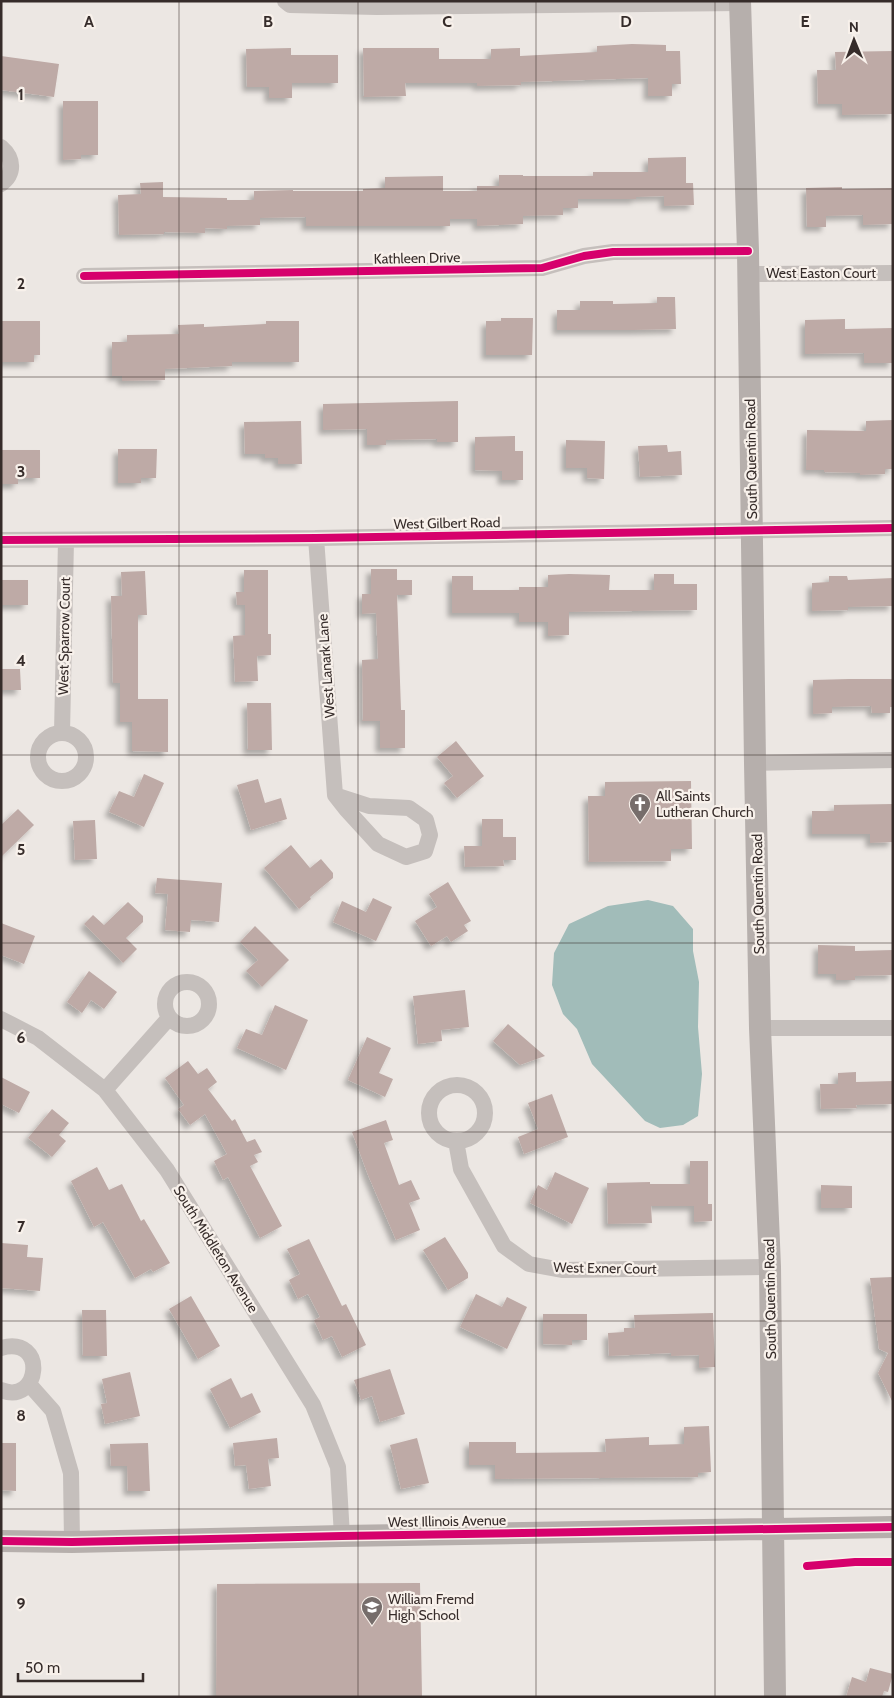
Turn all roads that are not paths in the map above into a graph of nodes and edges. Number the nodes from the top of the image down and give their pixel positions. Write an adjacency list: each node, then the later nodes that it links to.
1 (285, 1): 3 (street)
2 (740, 2): 3 (street); 6 (main road, South Quentin Road)
3 (377, 4)
4 (1, 147): 5 (street)
5 (1, 184)
6 (748, 251): 8 (main road, South Quentin Road); 9 (street, Kathleen Drive)
7 (893, 273): 8 (street, West Easton Court)
8 (748, 274): 11 (main road, South Quentin Road)
9 (84, 276)
10 (893, 528): 11 (street, West Gilbert Road)
11 (751, 530): 12 (street, West Gilbert Road); 17 (main road, South Quentin Road)
12 (316, 538): 14 (street, West Gilbert Road); 18 (street, West Lanark Lane)
13 (1, 540): 14 (street, West Gilbert Road)
14 (66, 540): 15 (street, West Sparrow Court)
15 (62, 733)
16 (893, 760): 17 (street)
17 (755, 763): 21 (main road, South Quentin Road)
18 (336, 795): 18 (street)
19 (169, 1018): 23 (street)
20 (1, 1019): 23 (street, South Middleton Avenue)
21 (760, 1028): 22 (street); 25 (main road, South Quentin Road)
22 (893, 1028)
23 (105, 1090): 31 (street, South Middleton Avenue)
24 (456, 1141): 25 (street, West Exner Court)
25 (770, 1267): 30 (main road, South Quentin Road)
26 (1, 1348): 27 (street)
27 (29, 1384): 28 (street); 33 (street)
28 (1, 1390)
29 (893, 1527): 30 (main road, West Illinois Avenue)
30 (773, 1528): 31 (main road, West Illinois Avenue); 34 (main road, South Quentin Road)
31 (342, 1536): 33 (main road, West Illinois Avenue)
32 (1, 1541): 33 (main road, West Illinois Avenue)
33 (72, 1542)
34 (774, 1697)

